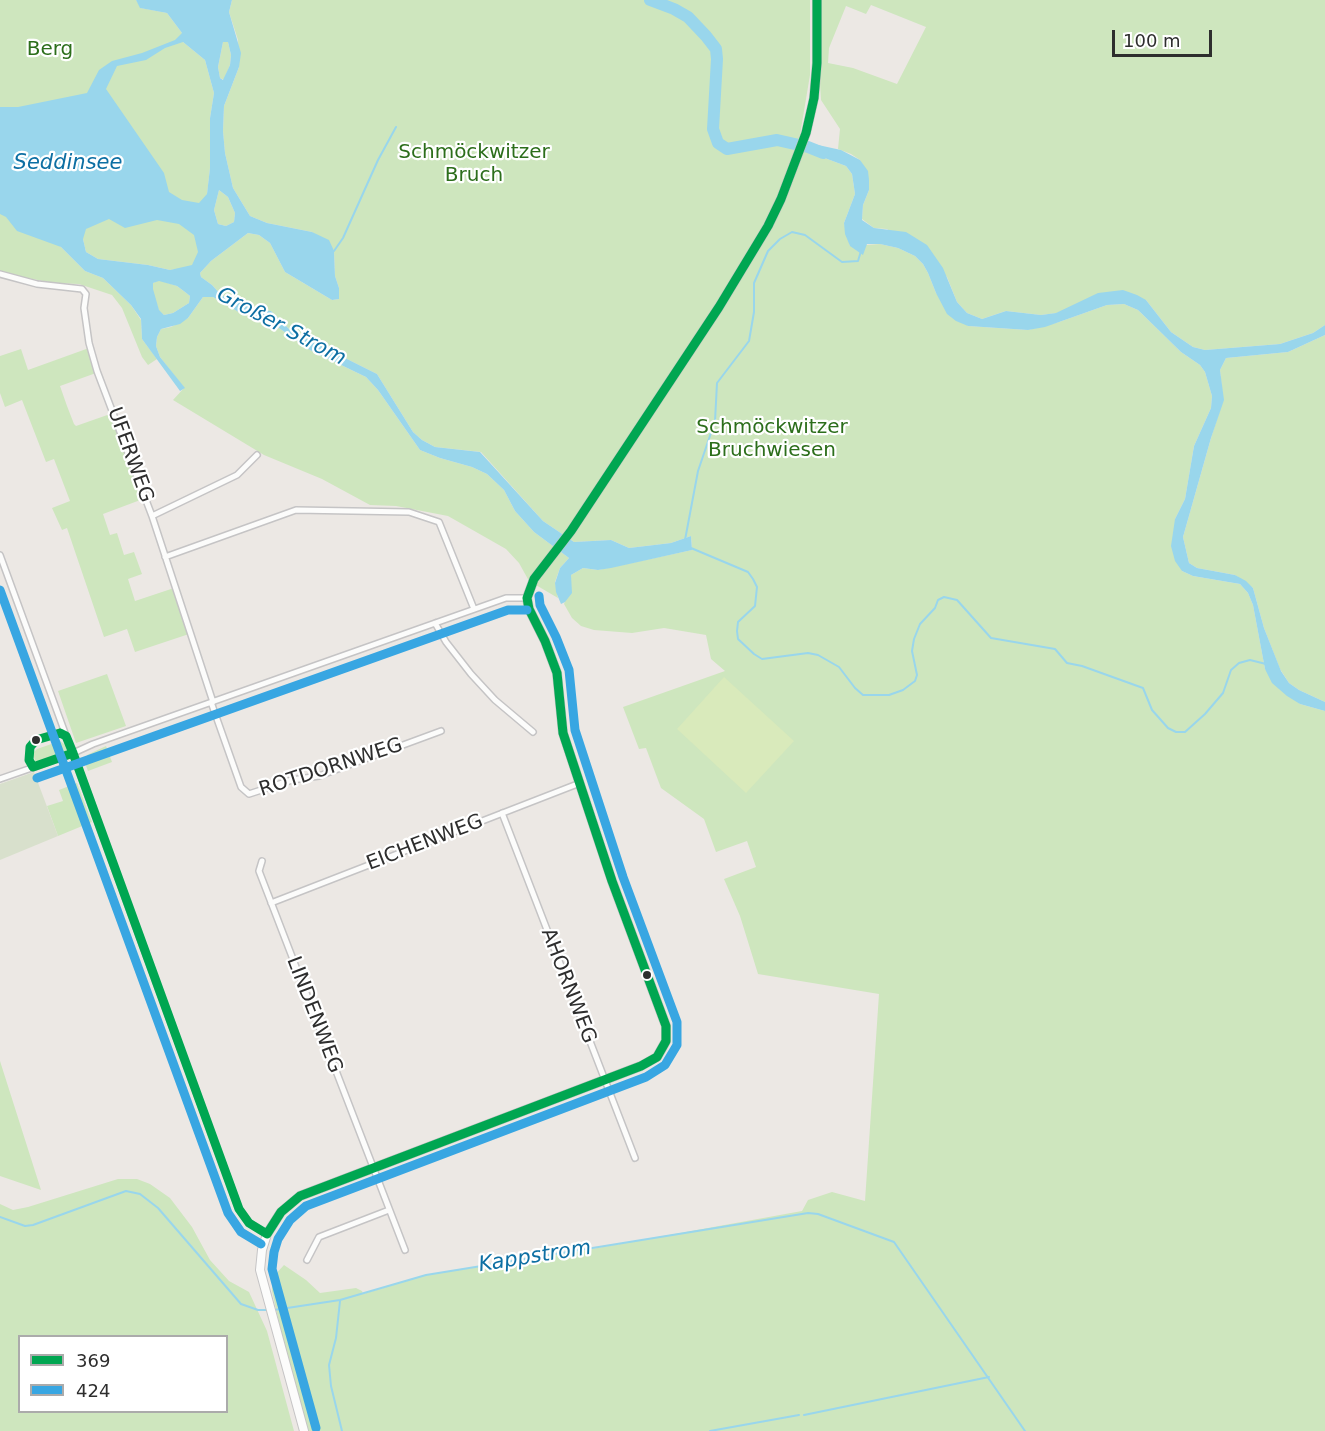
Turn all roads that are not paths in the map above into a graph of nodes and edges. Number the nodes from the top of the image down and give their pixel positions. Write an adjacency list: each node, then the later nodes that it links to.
1 (817, 0): 7 (main road)
2 (0, 274): 4 (street, UFERWEG)
3 (257, 455): 4 (street)
4 (152, 516): 6 (street, UFERWEG)
5 (0, 555): 13 (street)
6 (165, 557): 8 (street); 10 (street, UFERWEG)
7 (527, 598): 8 (street); 15 (main road)
8 (474, 609): 9 (street)
9 (435, 623): 10 (street); 12 (street)
10 (212, 702): 11 (street, ROTDORNWEG); 13 (street)
11 (441, 731)
12 (533, 732)
13 (73, 753): 14 (street); 23 (street)
14 (0, 779)
15 (580, 783): 16 (street, EICHENWEG); 19 (main road)
16 (502, 813): 18 (street, EICHENWEG); 19 (street, AHORNWEG)
17 (262, 861): 18 (street, LINDENWEG)
18 (271, 903): 21 (street, LINDENWEG)
19 (605, 1080): 20 (street, AHORNWEG); 21 (main road)
20 (635, 1158)
21 (374, 1169): 22 (street, LINDENWEG); 23 (main road)
22 (389, 1210): 24 (street, LINDENWEG); 25 (street)
23 (267, 1234): 26 (main road)
24 (405, 1250)
25 (307, 1260)
26 (304, 1431)

